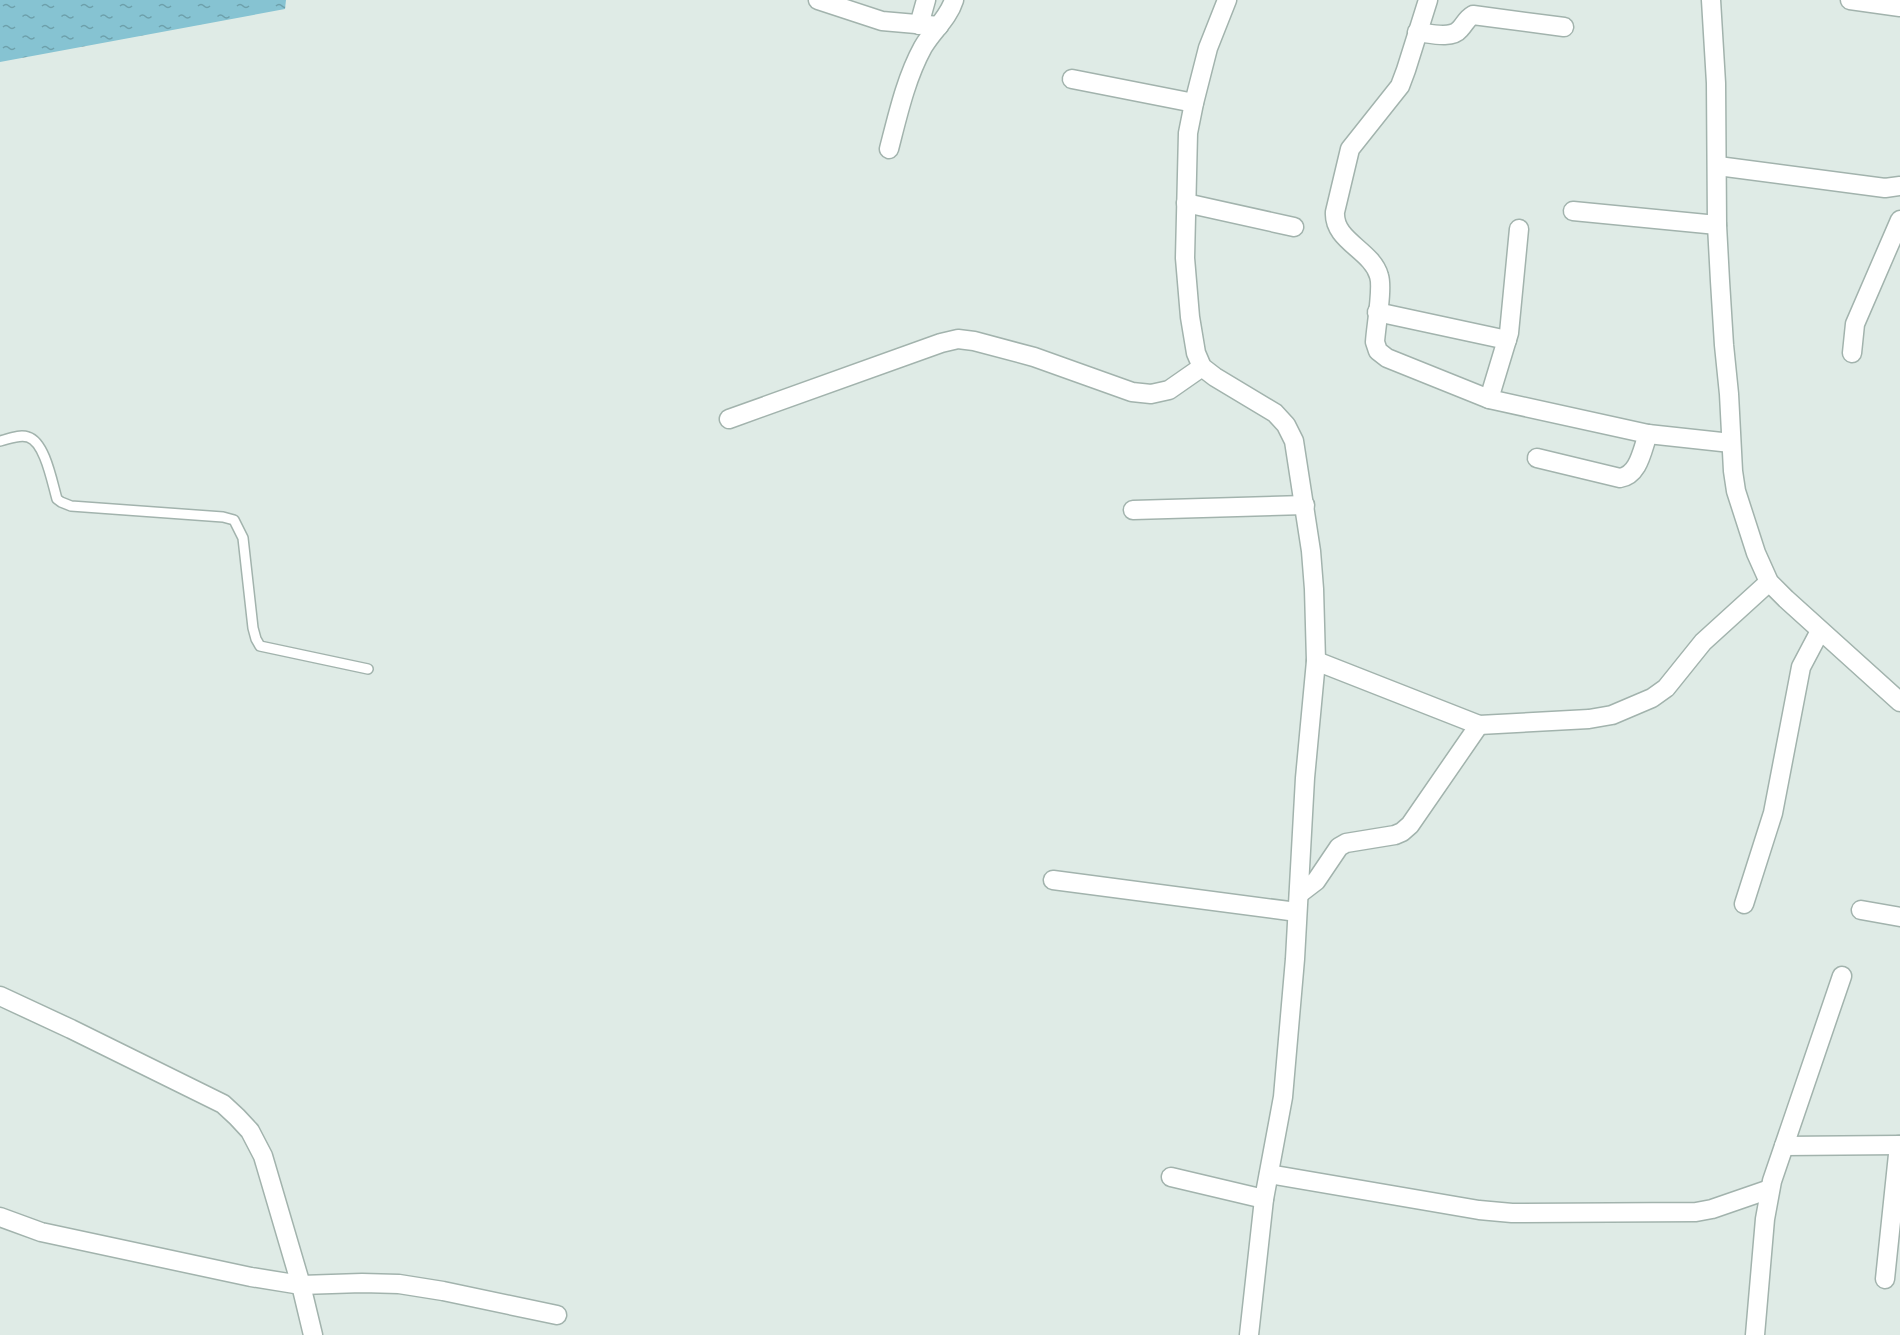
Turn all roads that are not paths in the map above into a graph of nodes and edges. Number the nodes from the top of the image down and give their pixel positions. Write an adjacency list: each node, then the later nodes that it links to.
1 (818, 0): 9 (street)
2 (926, 0): 9 (street)
3 (954, 0): 10 (street)
4 (1227, 0): 14 (street)
5 (1428, 0): 12 (street)
6 (1711, 0): 16 (street)
7 (1850, 0): 8 (street)
8 (1900, 7)
9 (919, 25): 10 (street)
10 (939, 26): 15 (street)
11 (1564, 27): 12 (street)
12 (1417, 32): 24 (street)
13 (1072, 79): 14 (street)
14 (1194, 103): 18 (street)
15 (889, 149)
16 (1718, 166): 17 (street); 21 (street)
17 (1900, 186)
18 (1186, 203): 22 (street); 27 (street)
19 (1573, 211): 21 (street)
20 (1900, 220): 26 (street)
21 (1717, 225): 32 (street)
22 (1294, 227)
23 (1520, 229): 25 (street)
24 (1377, 312): 25 (street); 28 (street)
25 (1508, 340): 28 (street)
26 (1852, 354)
27 (1202, 367): 29 (street); 34 (street)
28 (1489, 399): 30 (street)
29 (729, 419)
30 (1648, 434): 32 (street); 33 (street)
31 (0, 441): 39 (lane)
32 (1731, 443): 36 (street)
33 (1537, 458)
34 (1305, 505): 35 (street); 38 (street)
35 (1133, 510)
36 (1769, 582): 37 (street); 41 (street)
37 (1820, 631): 40 (street); 44 (street)
38 (1316, 661): 41 (street); 43 (street)
39 (368, 669)
40 (1900, 702)
41 (1479, 725): 43 (street)
42 (1053, 880): 43 (street)
43 (1298, 903): 51 (street)
44 (1744, 904)
45 (1861, 910): 46 (street)
46 (1900, 916)
47 (1842, 976): 50 (street)
48 (0, 996): 57 (street)
49 (1900, 1145): 50 (street); 56 (street)
50 (1784, 1146): 53 (street)
51 (1269, 1174): 53 (street); 54 (street)
52 (1171, 1177): 54 (street)
53 (1770, 1189): 61 (street)
54 (1264, 1199): 60 (street)
55 (0, 1216): 57 (street)
56 (1885, 1279)
57 (301, 1286): 58 (street); 59 (street)
58 (557, 1316)
59 (313, 1335)
60 (1250, 1335)
61 (1755, 1335)

